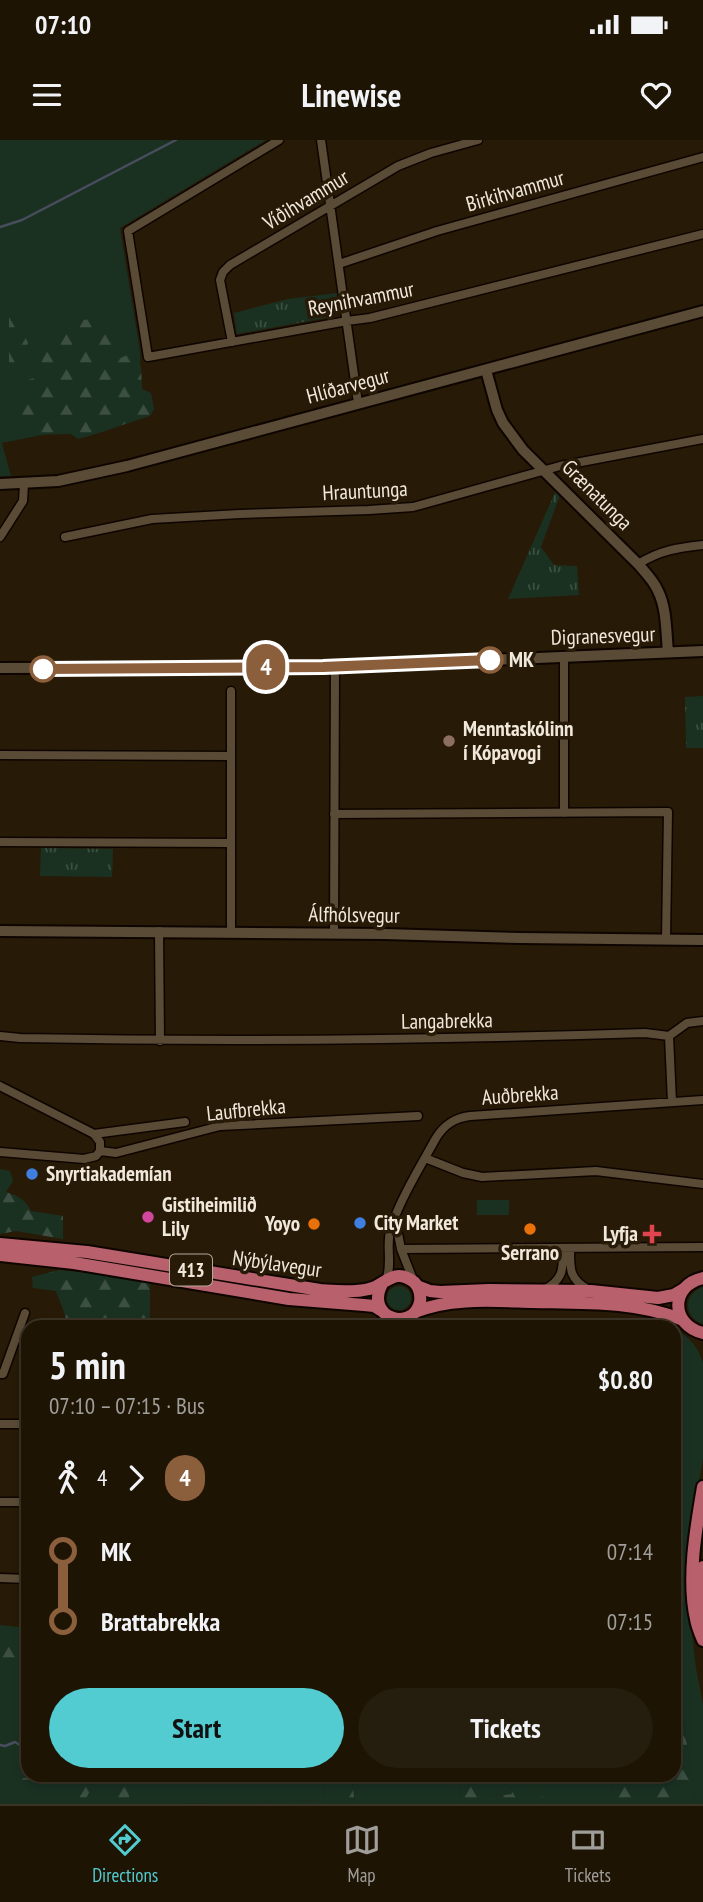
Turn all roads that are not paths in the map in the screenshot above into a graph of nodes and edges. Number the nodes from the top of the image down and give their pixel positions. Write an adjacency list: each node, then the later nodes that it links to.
1 (279, 140): 10 (street, Reynihvammur)
2 (321, 140): 5 (street)
3 (478, 140): 5 (street, Víðihvammur)
4 (703, 157): 7 (street, Birkihvammur)
5 (330, 206): 7 (street); 10 (street, Víðihvammur)
6 (703, 234): 9 (street, Reynihvammur)
7 (339, 264): 9 (street)
8 (703, 311): 11 (street, Hlíðarvegur)
9 (347, 321): 10 (street, Reynihvammur); 12 (street)
10 (232, 342)
11 (486, 370): 12 (street, Hlíðarvegur); 14 (street, Grænatunga)
12 (358, 403): 16 (street, Hlíðarvegur)
13 (703, 439): 14 (street, Hrauntunga)
14 (545, 471): 18 (street, Hrauntunga); 20 (street, Grænatunga)
15 (0, 484): 16 (street, Hlíðarvegur)
16 (24, 484): 17 (street)
17 (0, 537)
18 (65, 537)
19 (703, 545): 20 (street)
20 (638, 564): 22 (street, Grænatunga)
21 (703, 651): 22 (street, Digranesvegur)
22 (668, 652): 23 (street, Digranesvegur)
23 (564, 657): 24 (street, Digranesvegur); 29 (street)
24 (335, 666): 25 (street, Digranesvegur); 30 (street)
25 (0, 668)
26 (231, 691): 28 (street)
27 (0, 755): 28 (street)
28 (231, 756): 32 (street)
29 (564, 813): 30 (street); 37 (street)
30 (334, 814): 36 (street)
31 (1, 842): 32 (street)
32 (230, 843): 35 (street)
33 (2, 930): 34 (street, Álfhólsvegur)
34 (159, 931): 35 (street, Álfhólsvegur); 42 (street)
35 (231, 933): 36 (street, Álfhólsvegur)
36 (334, 934): 37 (street, Álfhólsvegur)
37 (666, 939): 38 (street, Álfhólsvegur)
38 (703, 940)
39 (703, 1021): 41 (street)
40 (0, 1036): 42 (street, Langabrekka)
41 (669, 1036): 42 (street, Langabrekka); 45 (street)
42 (160, 1041)
43 (0, 1086): 48 (street)
44 (703, 1100): 45 (street, Auðbrekka)
45 (672, 1102): 51 (street, Auðbrekka)
46 (418, 1116): 49 (street, Laufbrekka)
47 (185, 1122): 48 (street, Laufbrekka)
48 (94, 1134): 49 (street)
49 (100, 1151): 50 (street, Laufbrekka)
50 (0, 1152)
51 (425, 1158): 52 (street); 53 (street, Auðbrekka)
52 (703, 1184)
53 (395, 1218): 56 (street); 60 (street, Auðbrekka)
54 (0, 1244): 60 (main road, Nýbýlavegur / 413)
55 (703, 1247): 57 (street)
56 (401, 1249): 57 (street); 61 (street)
57 (567, 1249): 63 (street); 64 (street)
58 (0, 1255): 66 (main road, Nýbýlavegur / 413)
59 (703, 1278): 62 (main road, 413)
60 (384, 1283): 61 (main road, 413); 66 (main road)
61 (415, 1284): 63 (main road, 413); 67 (main road)
62 (684, 1289): 64 (main road, 413); 69 (main road)
63 (543, 1290): 64 (main road, 413)
64 (592, 1291)
65 (25, 1312): 68 (street)
66 (385, 1317): 67 (main road, 413)
67 (407, 1319): 69 (main road, 413)
68 (22, 1320)
69 (683, 1320): 71 (main road, 413)
70 (21, 1323): 73 (street)
71 (698, 1331): 72 (main road)
72 (703, 1341)
73 (0, 1374)
74 (0, 1424): 75 (street)
75 (21, 1424)
76 (703, 1488): 82 (main road)
77 (0, 1502): 78 (street)
78 (21, 1502)
79 (703, 1567): 82 (main road)
80 (0, 1578): 81 (street)
81 (21, 1579)
82 (703, 1641)

